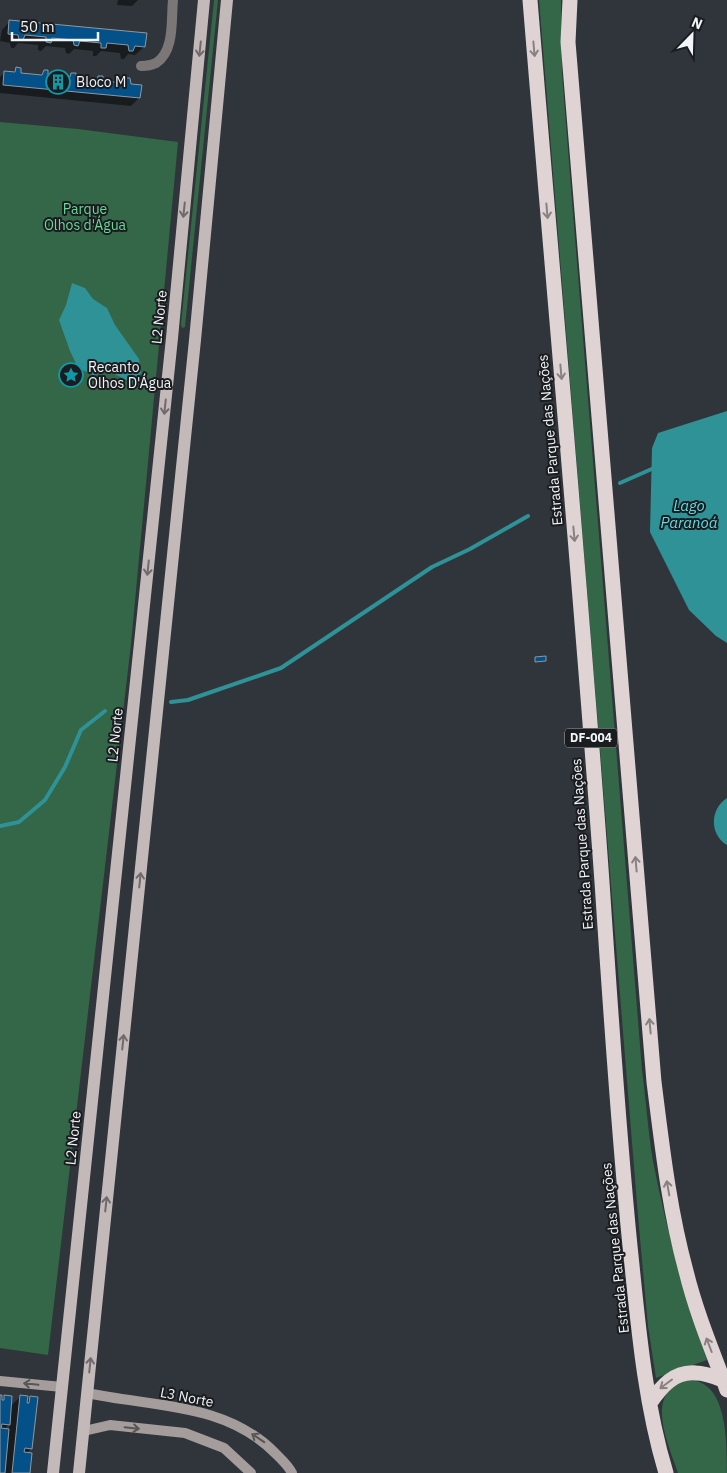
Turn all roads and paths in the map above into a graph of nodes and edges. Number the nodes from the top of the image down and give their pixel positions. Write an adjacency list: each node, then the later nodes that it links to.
1 (173, 0): 6 (street)
2 (204, 0): 7 (main road, L2 Norte, one-way to 7)
3 (227, 0): 8 (main road)
4 (530, 0): 13 (highway, Estrada Parque das Nações / DF-004, one-way to 13)
5 (570, 0): 10 (highway, DF-004, one-way to 5)
6 (140, 66)
7 (172, 338): 8 (main road); 11 (main road, L2 Norte, one-way to 11)
8 (195, 340): 12 (main road, one-way to 8)
9 (0, 1381): 11 (main road, one-way to 9)
10 (725, 1385): 13 (highway, one-way to 13)
11 (62, 1387): 15 (main road, L2 Norte)
12 (87, 1393): 14 (main road); 18 (main road, L3 Norte, one-way to 12)
13 (650, 1403): 19 (highway, Estrada Parque das Nações / DF-004)
14 (84, 1431): 16 (main road); 17 (main road, one-way to 17)
15 (53, 1473)
16 (80, 1473)
17 (251, 1473)
18 (292, 1473)
19 (666, 1473)

